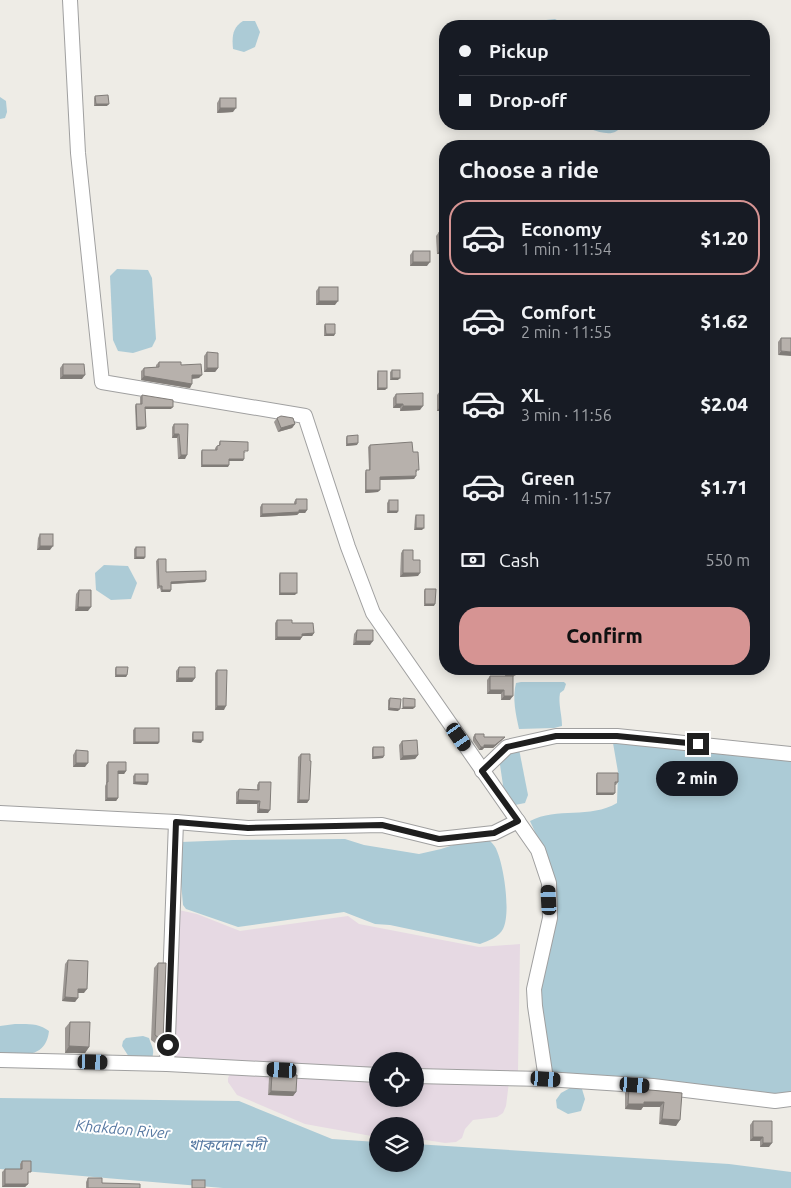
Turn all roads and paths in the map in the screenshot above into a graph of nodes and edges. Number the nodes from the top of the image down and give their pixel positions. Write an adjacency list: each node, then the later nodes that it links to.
1 (70, 0): 3 (street)
2 (791, 754): 3 (street)
3 (482, 771): 5 (street)
4 (0, 813): 6 (street)
5 (518, 821): 6 (street); 11 (street)
6 (176, 822): 8 (street)
7 (0, 1060): 8 (street)
8 (167, 1064): 9 (street)
9 (369, 1075)
10 (424, 1076): 11 (street)
11 (546, 1079): 12 (street)
12 (791, 1099)

